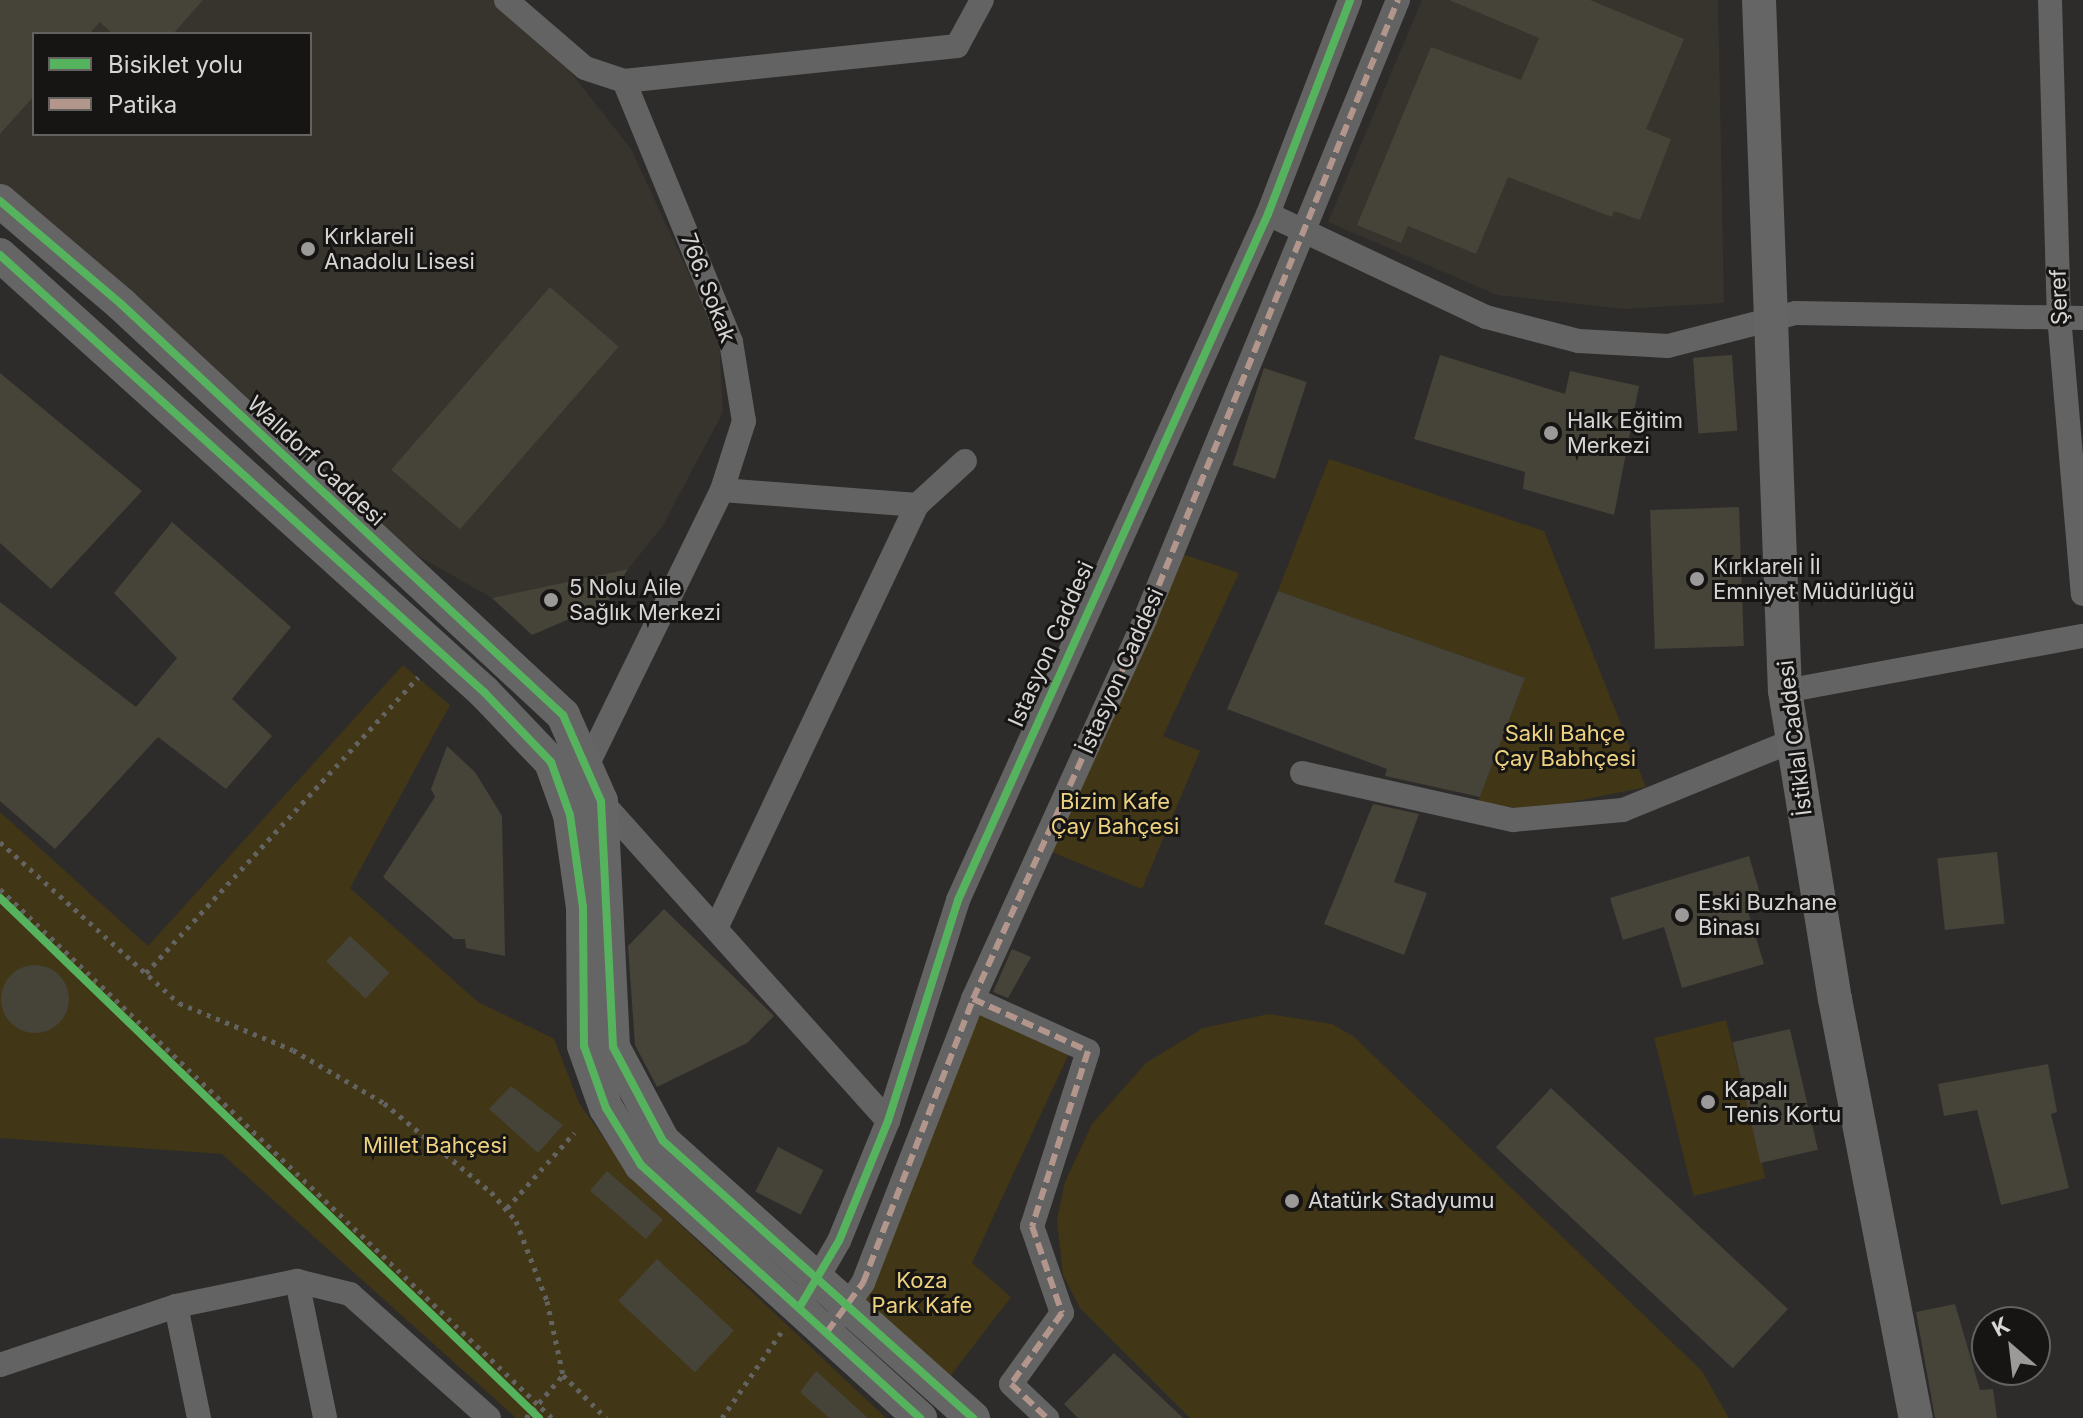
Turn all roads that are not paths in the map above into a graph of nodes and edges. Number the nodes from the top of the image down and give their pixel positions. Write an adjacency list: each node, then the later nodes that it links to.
1 (982, 0): 7 (street)
2 (1350, 0): 9 (street, Istasyon Caddesi)
3 (1398, 0): 10 (street, İstasyon Caddesi)
4 (1759, 0): 13 (main road, İstiklal Caddesi)
5 (2050, 0): 12 (street, Şeref)
6 (510, 2): 7 (street)
7 (624, 81): 15 (street, 766. Sokak)
8 (0, 201): 21 (main road, Walldorf Caddesi)
9 (1268, 214): 10 (street); 26 (street, Istasyon Caddesi)
10 (1305, 232): 13 (street); 25 (street, İstasyon Caddesi)
11 (0, 255): 31 (main road)
12 (2071, 317): 13 (street); 17 (street, Şeref)
13 (1767, 324): 19 (main road, İstiklal Caddesi)
14 (965, 461): 16 (street)
15 (722, 490): 16 (street); 21 (street, 766. Sokak)
16 (917, 505): 24 (street)
17 (2083, 594)
18 (2083, 636): 19 (street)
19 (1785, 691): 20 (main road, İstiklal Caddesi)
20 (1792, 741): 22 (street); 40 (main road, İstiklal Caddesi)
21 (589, 762): 23 (main road, Walldorf Caddesi)
22 (1302, 773)
23 (601, 801): 24 (street); 27 (main road, Walldorf Caddesi)
24 (718, 924): 26 (street)
25 (973, 999): 29 (street, İstasyon Caddesi); 39 (street)
26 (888, 1121): 27 (street, Istasyon Caddesi)
27 (819, 1277): 29 (main road, Walldorf Caddesi); 31 (street, Istasyon Caddesi)
28 (297, 1281): 30 (street); 35 (street); 36 (street)
29 (848, 1303): 32 (street, İstasyon Caddesi); 38 (main road, Walldorf Caddesi)
30 (176, 1306): 33 (street); 34 (street)
31 (799, 1308): 32 (main road)
32 (827, 1332): 37 (main road)
33 (0, 1365)
34 (199, 1418)
35 (325, 1418)
36 (489, 1418)
37 (920, 1418)
38 (973, 1418)
39 (1047, 1418)
40 (1916, 1418)

